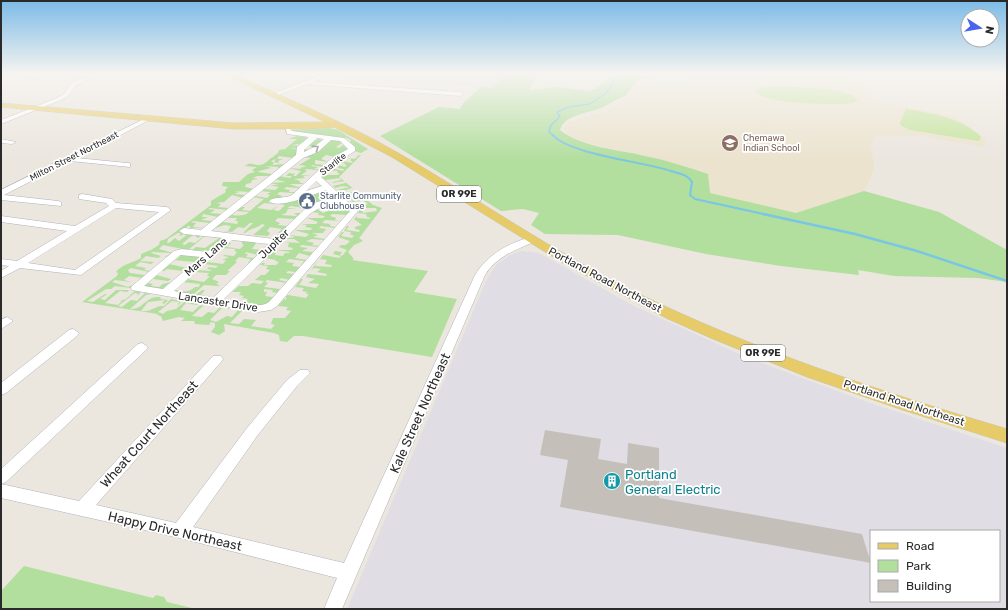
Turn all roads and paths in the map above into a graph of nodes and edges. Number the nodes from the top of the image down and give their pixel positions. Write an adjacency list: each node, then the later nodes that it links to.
1 (51, 102): 4 (street)
2 (290, 102): 5 (main road, Portland Road Northeast / OR 99E)
3 (1, 105): 4 (main road)
4 (36, 109): 6 (main road); 7 (street)
5 (315, 114): 8 (main road, Portland Road Northeast / OR 99E); 9 (main road)
6 (148, 119): 9 (main road); 15 (street, Milton Street Northeast)
7 (1, 122)
8 (335, 124): 9 (main road); 32 (main road, Portland Road Northeast / OR 99E)
9 (287, 129): 10 (street, Starlite)
10 (315, 136): 11 (street, Starlite); 14 (street)
11 (329, 138): 14 (street, one-way to 11); 17 (street, Starlite)
12 (1, 140): 13 (street)
13 (12, 142)
14 (300, 156): 30 (street)
15 (69, 159): 16 (street); 19 (street, Milton Street Northeast)
16 (126, 165)
17 (316, 177): 18 (street, Lancaster Drive); 22 (street, Starlite)
18 (328, 187): 22 (street); 23 (street, Lancaster Drive)
19 (1, 193)
20 (1, 197): 25 (street)
21 (82, 197): 26 (street)
22 (295, 197): 24 (street)
23 (341, 199): 33 (street, Jupiter); 39 (street, Lancaster Drive)
24 (273, 201)
25 (58, 204)
26 (114, 206): 28 (street); 36 (street)
27 (1, 219): 28 (street)
28 (75, 229): 36 (street)
29 (184, 230): 30 (street)
30 (203, 233): 31 (street)
31 (231, 236): 33 (street); 34 (street, Mars Lane)
32 (532, 240): 45 (main road, Portland Road Northeast / OR 99E); 50 (street, Kale Street Northeast)
33 (276, 242): 39 (street, Jupiter)
34 (208, 255): 38 (street, Mars Lane); 38 (street, Lancaster Drive)
35 (1, 262): 36 (street)
36 (18, 265): 37 (street)
37 (1, 275)
38 (164, 294): 39 (street, Lancaster Drive)
39 (215, 302)
40 (72, 333): 44 (street)
41 (142, 347): 46 (street)
42 (217, 359): 48 (street, Wheat Court Northeast)
43 (304, 373): 49 (street)
44 (1, 390)
45 (1007, 436)
46 (1, 478)
47 (1, 491): 48 (street, Happy Drive Northeast)
48 (82, 509): 49 (street, Happy Drive Northeast)
49 (180, 531): 50 (street, Happy Drive Northeast)
50 (349, 573): 51 (street, Kale Street Northeast)
51 (332, 609)

